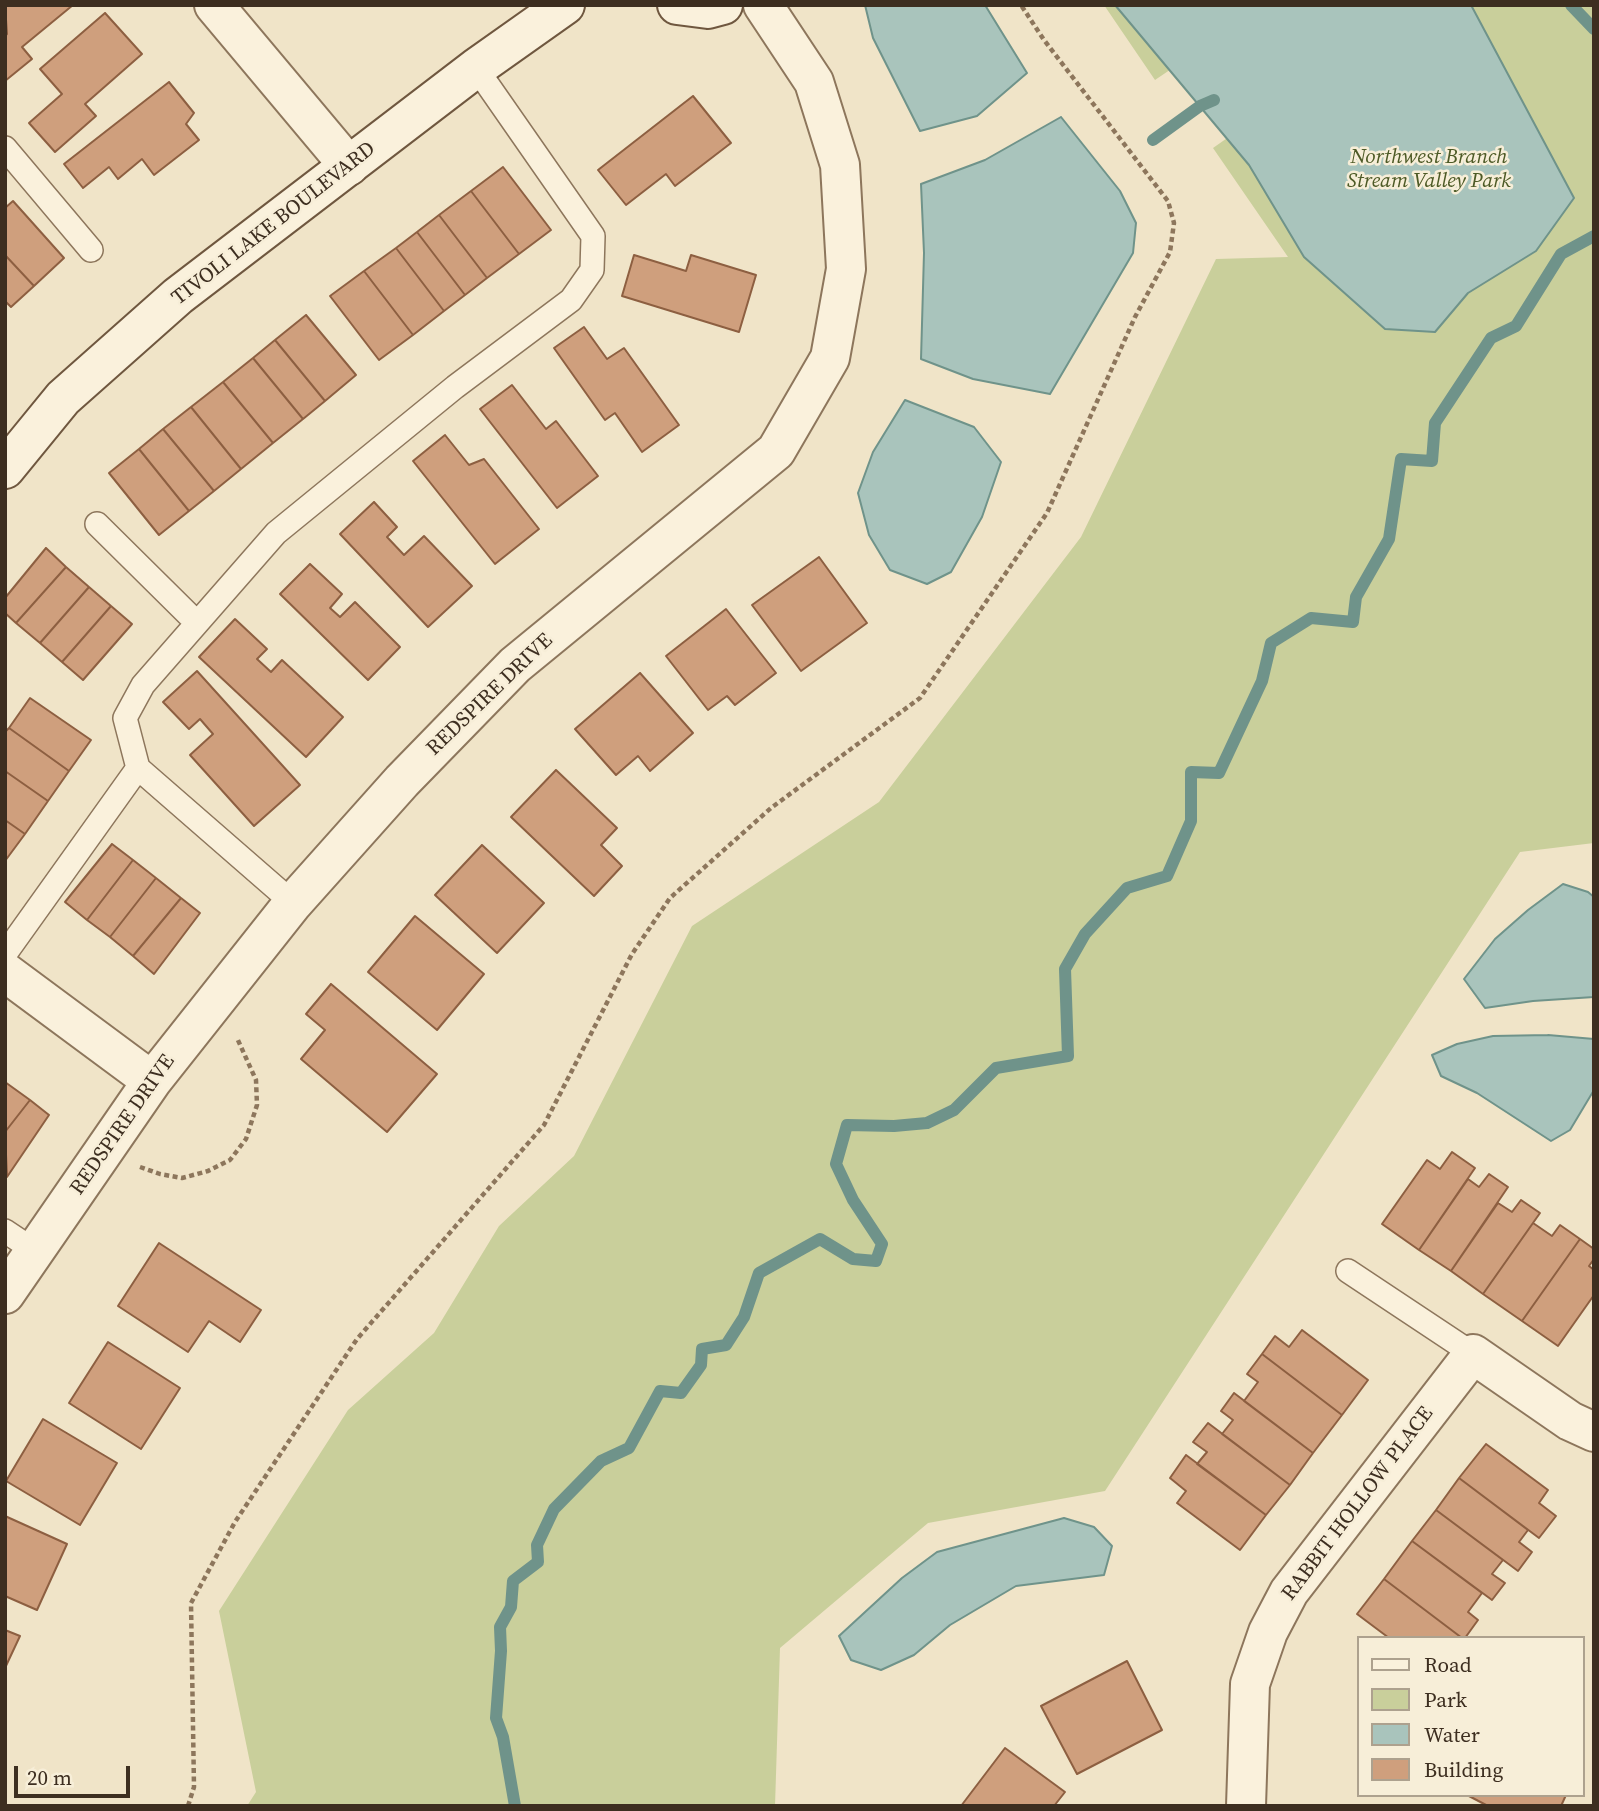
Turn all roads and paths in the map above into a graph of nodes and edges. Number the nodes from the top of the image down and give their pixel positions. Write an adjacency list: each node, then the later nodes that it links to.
1 (214, 5): 9 (street)
2 (565, 5): 7 (street, TIVOLI LAKE BOULEVARD)
3 (677, 5): 4 (street)
4 (723, 5)
5 (763, 5): 15 (street, REDSPIRE DRIVE)
6 (1021, 5): 26 (path)
7 (476, 68): 9 (street, TIVOLI LAKE BOULEVARD); 13 (lane)
8 (7, 152): 10 (lane)
9 (349, 166): 11 (street, TIVOLI LAKE BOULEVARD)
10 (91, 250)
11 (5, 469)
12 (97, 524): 13 (lane)
13 (197, 623): 14 (lane)
14 (138, 768): 15 (lane); 16 (lane)
15 (293, 903): 19 (street, REDSPIRE DRIVE)
16 (5, 954)
17 (5, 972): 19 (street)
18 (237, 1038): 20 (path)
19 (152, 1081): 21 (street, REDSPIRE DRIVE)
20 (140, 1167)
21 (20, 1241): 23 (street, REDSPIRE DRIVE)
22 (1348, 1271): 24 (lane)
23 (5, 1294)
24 (1473, 1354): 25 (street); 27 (street, RABBIT HOLLOW PLACE)
25 (1594, 1432)
26 (188, 1806)
27 (1246, 1806)

